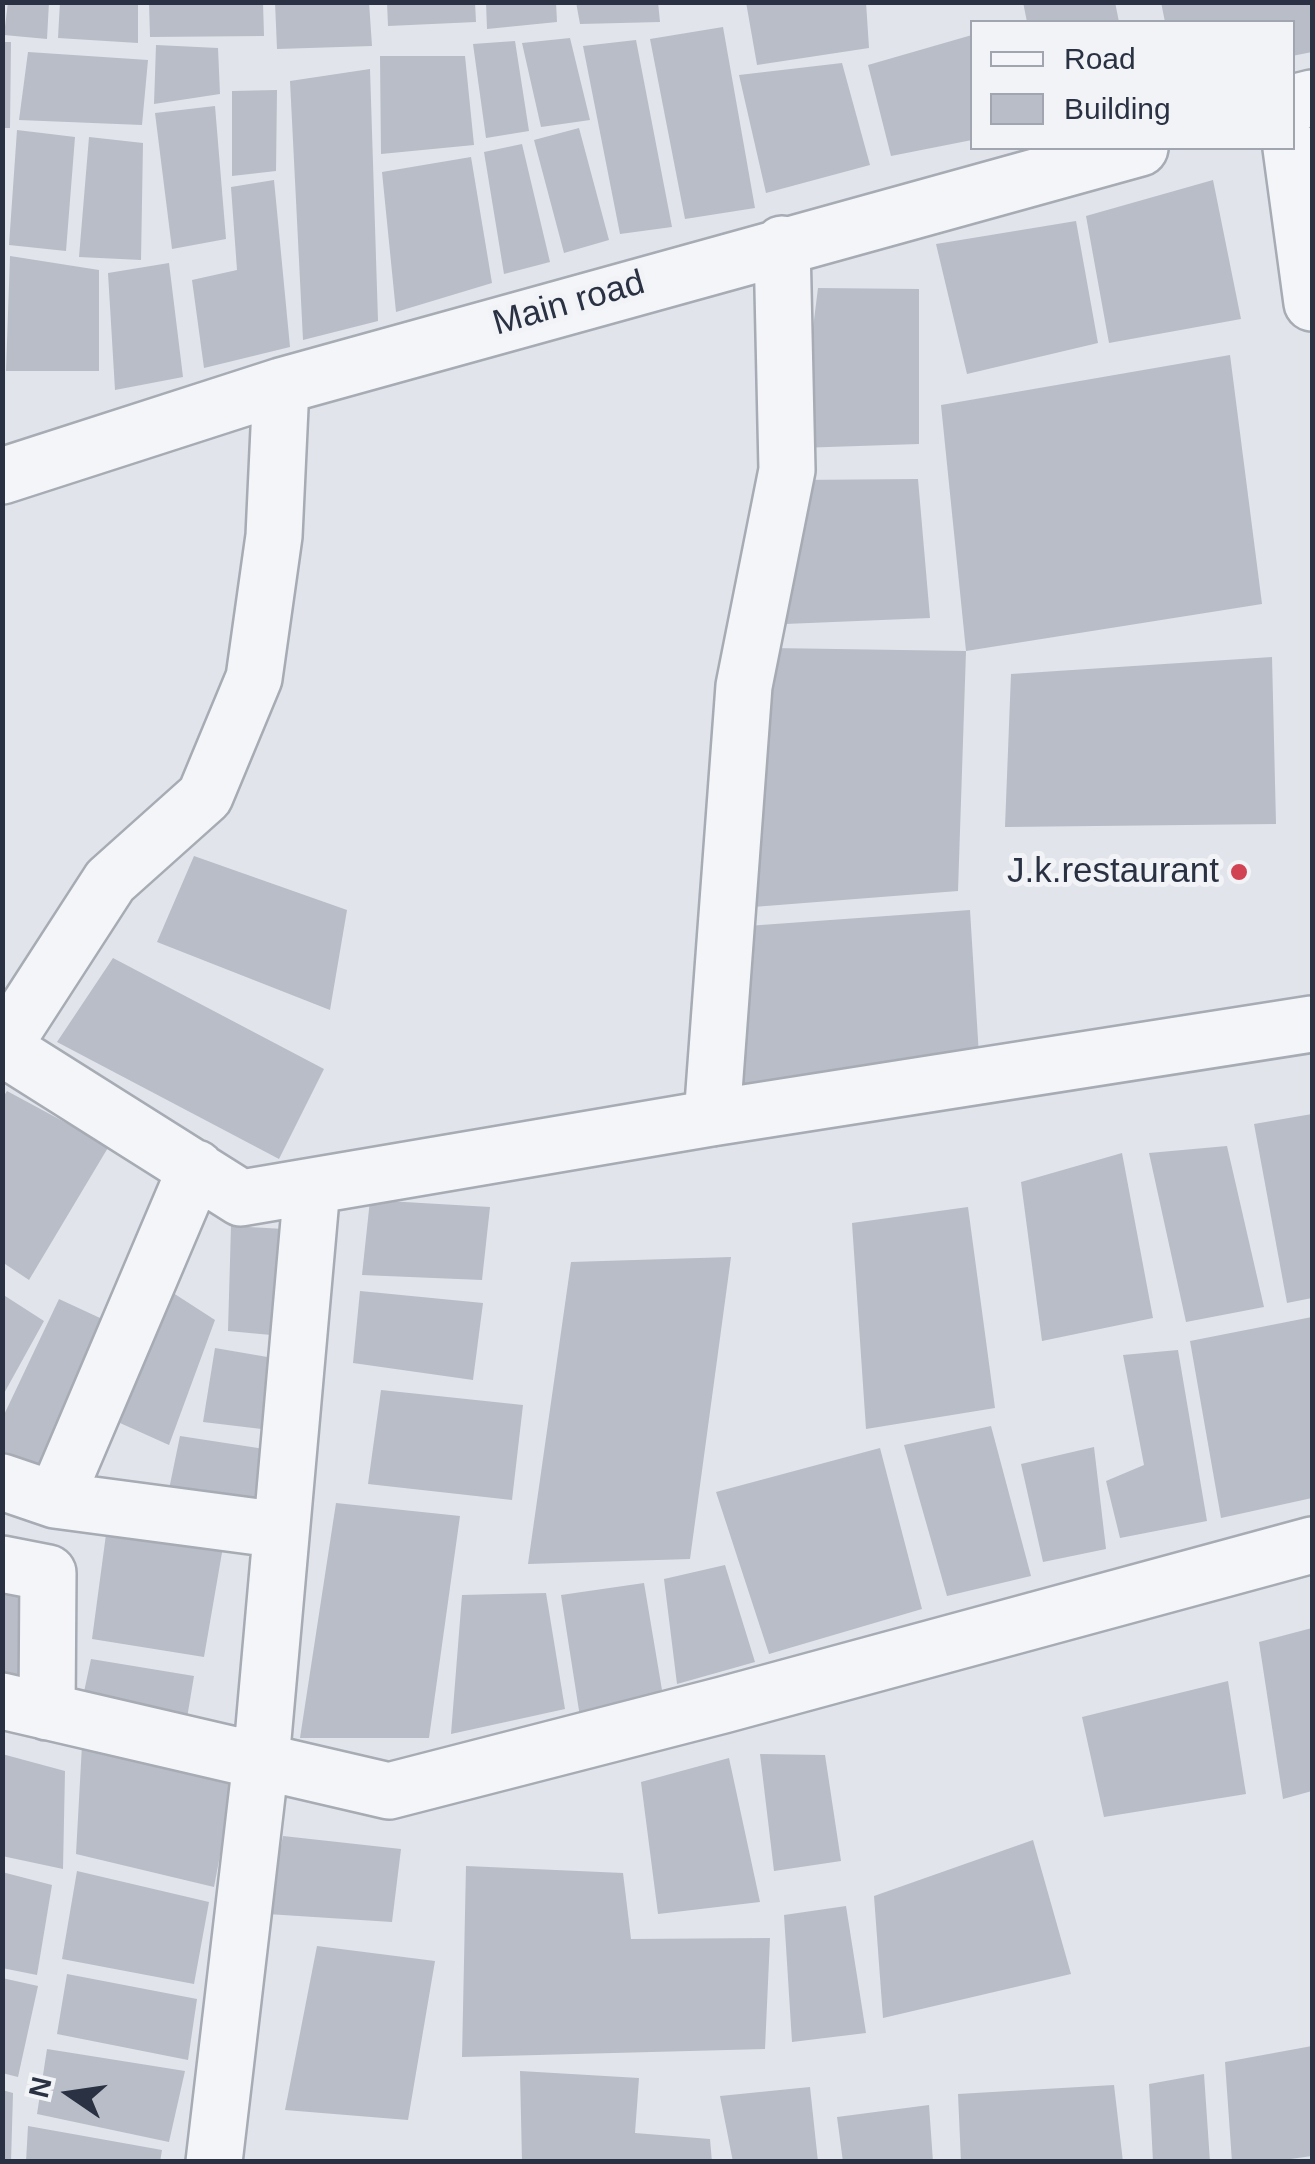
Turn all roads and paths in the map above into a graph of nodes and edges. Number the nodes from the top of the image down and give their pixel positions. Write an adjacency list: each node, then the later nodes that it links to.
1 (1133, 150): 3 (street, Main road)
2 (1291, 150): 4 (street)
3 (782, 244): 5 (street, Main road); 9 (street)
4 (1312, 303)
5 (282, 386): 6 (street, Main road); 8 (street)
6 (2, 476)
7 (1312, 1024): 9 (street)
8 (3, 1048): 10 (street)
9 (712, 1118): 11 (street)
10 (196, 1168): 11 (street); 13 (street)
11 (312, 1187): 14 (street)
12 (2, 1482): 13 (street)
13 (55, 1500): 14 (street)
14 (281, 1530): 18 (street)
15 (1312, 1545): 18 (street)
16 (2, 1564): 17 (street)
17 (25, 1707): 18 (street)
18 (261, 1762): 19 (street)
19 (214, 2162)

